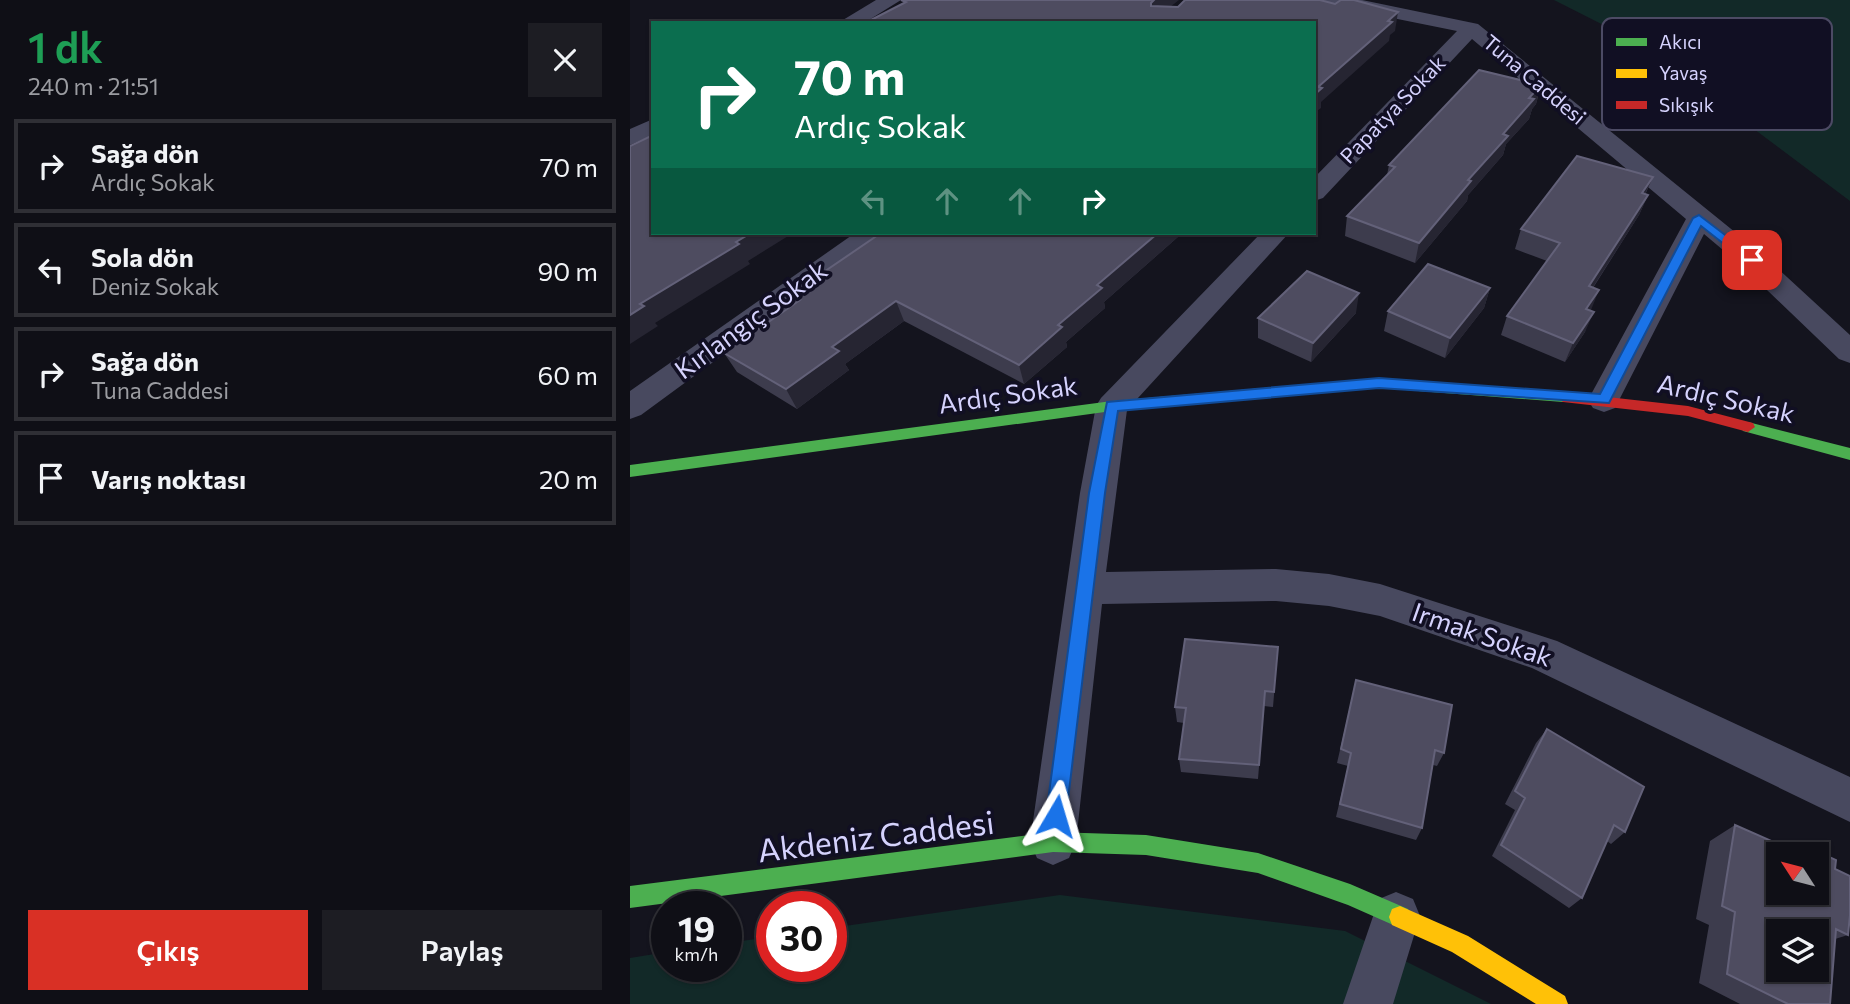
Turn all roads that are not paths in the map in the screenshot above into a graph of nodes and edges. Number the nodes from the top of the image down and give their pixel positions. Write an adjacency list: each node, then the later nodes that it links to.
1 (891, 0): 3 (street)
2 (1333, 0): 4 (street)
3 (852, 21)
4 (1471, 28): 7 (street, Papatya Sokak); 8 (street, Tuna Caddesi)
5 (651, 127): 6 (street)
6 (630, 138)
7 (1316, 191)
8 (1699, 218): 11 (street, Tuna Caddesi); 12 (street)
9 (869, 235): 14 (street, Kırlangıç Sokak)
10 (1274, 235): 13 (street)
11 (1850, 352)
12 (1604, 400): 13 (street, Ardıç Sokak); 15 (street, Ardıç Sokak)
13 (1112, 406): 16 (street, Ardıç Sokak); 17 (street)
14 (630, 407)
15 (1850, 454)
16 (630, 471)
17 (1084, 588): 18 (street, Irmak Sokak); 19 (street)
18 (1850, 800)
19 (1053, 842): 20 (street, Akdeniz Caddesi); 21 (street, Akdeniz Caddesi)
20 (630, 897)
21 (1396, 916): 22 (street); 23 (street, Akdeniz Caddesi)
22 (1368, 1004)
23 (1557, 1004)

